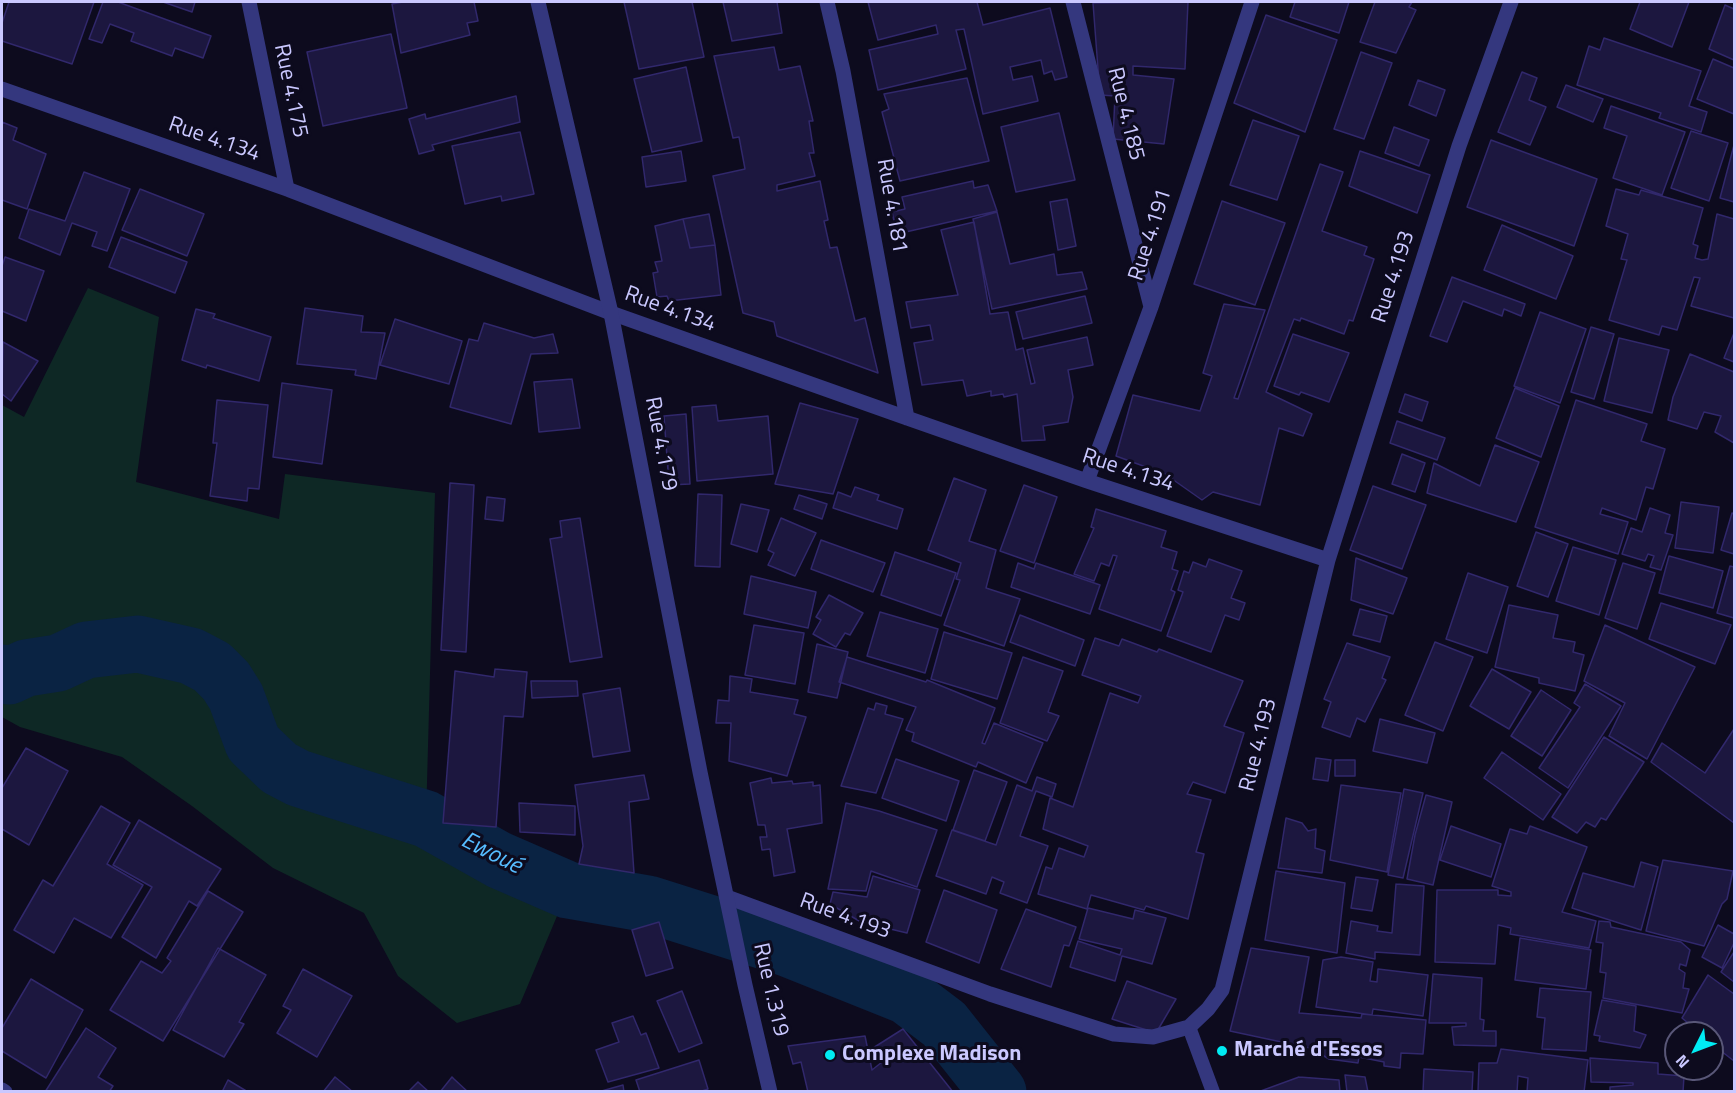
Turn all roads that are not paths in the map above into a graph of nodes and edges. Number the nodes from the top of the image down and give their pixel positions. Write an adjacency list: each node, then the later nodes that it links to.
1 (249, 2): 8 (street, Rue 4.175)
2 (538, 2): 10 (street, Rue 4.179)
3 (827, 2): 11 (street, Rue 4.181)
4 (1073, 2): 9 (street, Rue 4.185)
5 (1252, 2): 9 (street, Rue 4.191)
6 (1511, 2): 13 (street, Rue 4.193)
7 (2, 88): 8 (street, Rue 4.134)
8 (287, 189): 10 (street, Rue 4.134)
9 (1151, 307): 12 (street, Rue 4.191)
10 (611, 313): 11 (street, Rue 4.134); 14 (street, Rue 4.179)
11 (907, 418): 12 (street, Rue 4.134)
12 (1087, 481): 13 (street, Rue 4.134)
13 (1328, 560): 15 (street, Rue 4.193)
14 (727, 897): 15 (street, Rue 4.193); 16 (street, Rue 1.319)
15 (1189, 1027): 17 (lane)
16 (770, 1092)
17 (1213, 1092)

